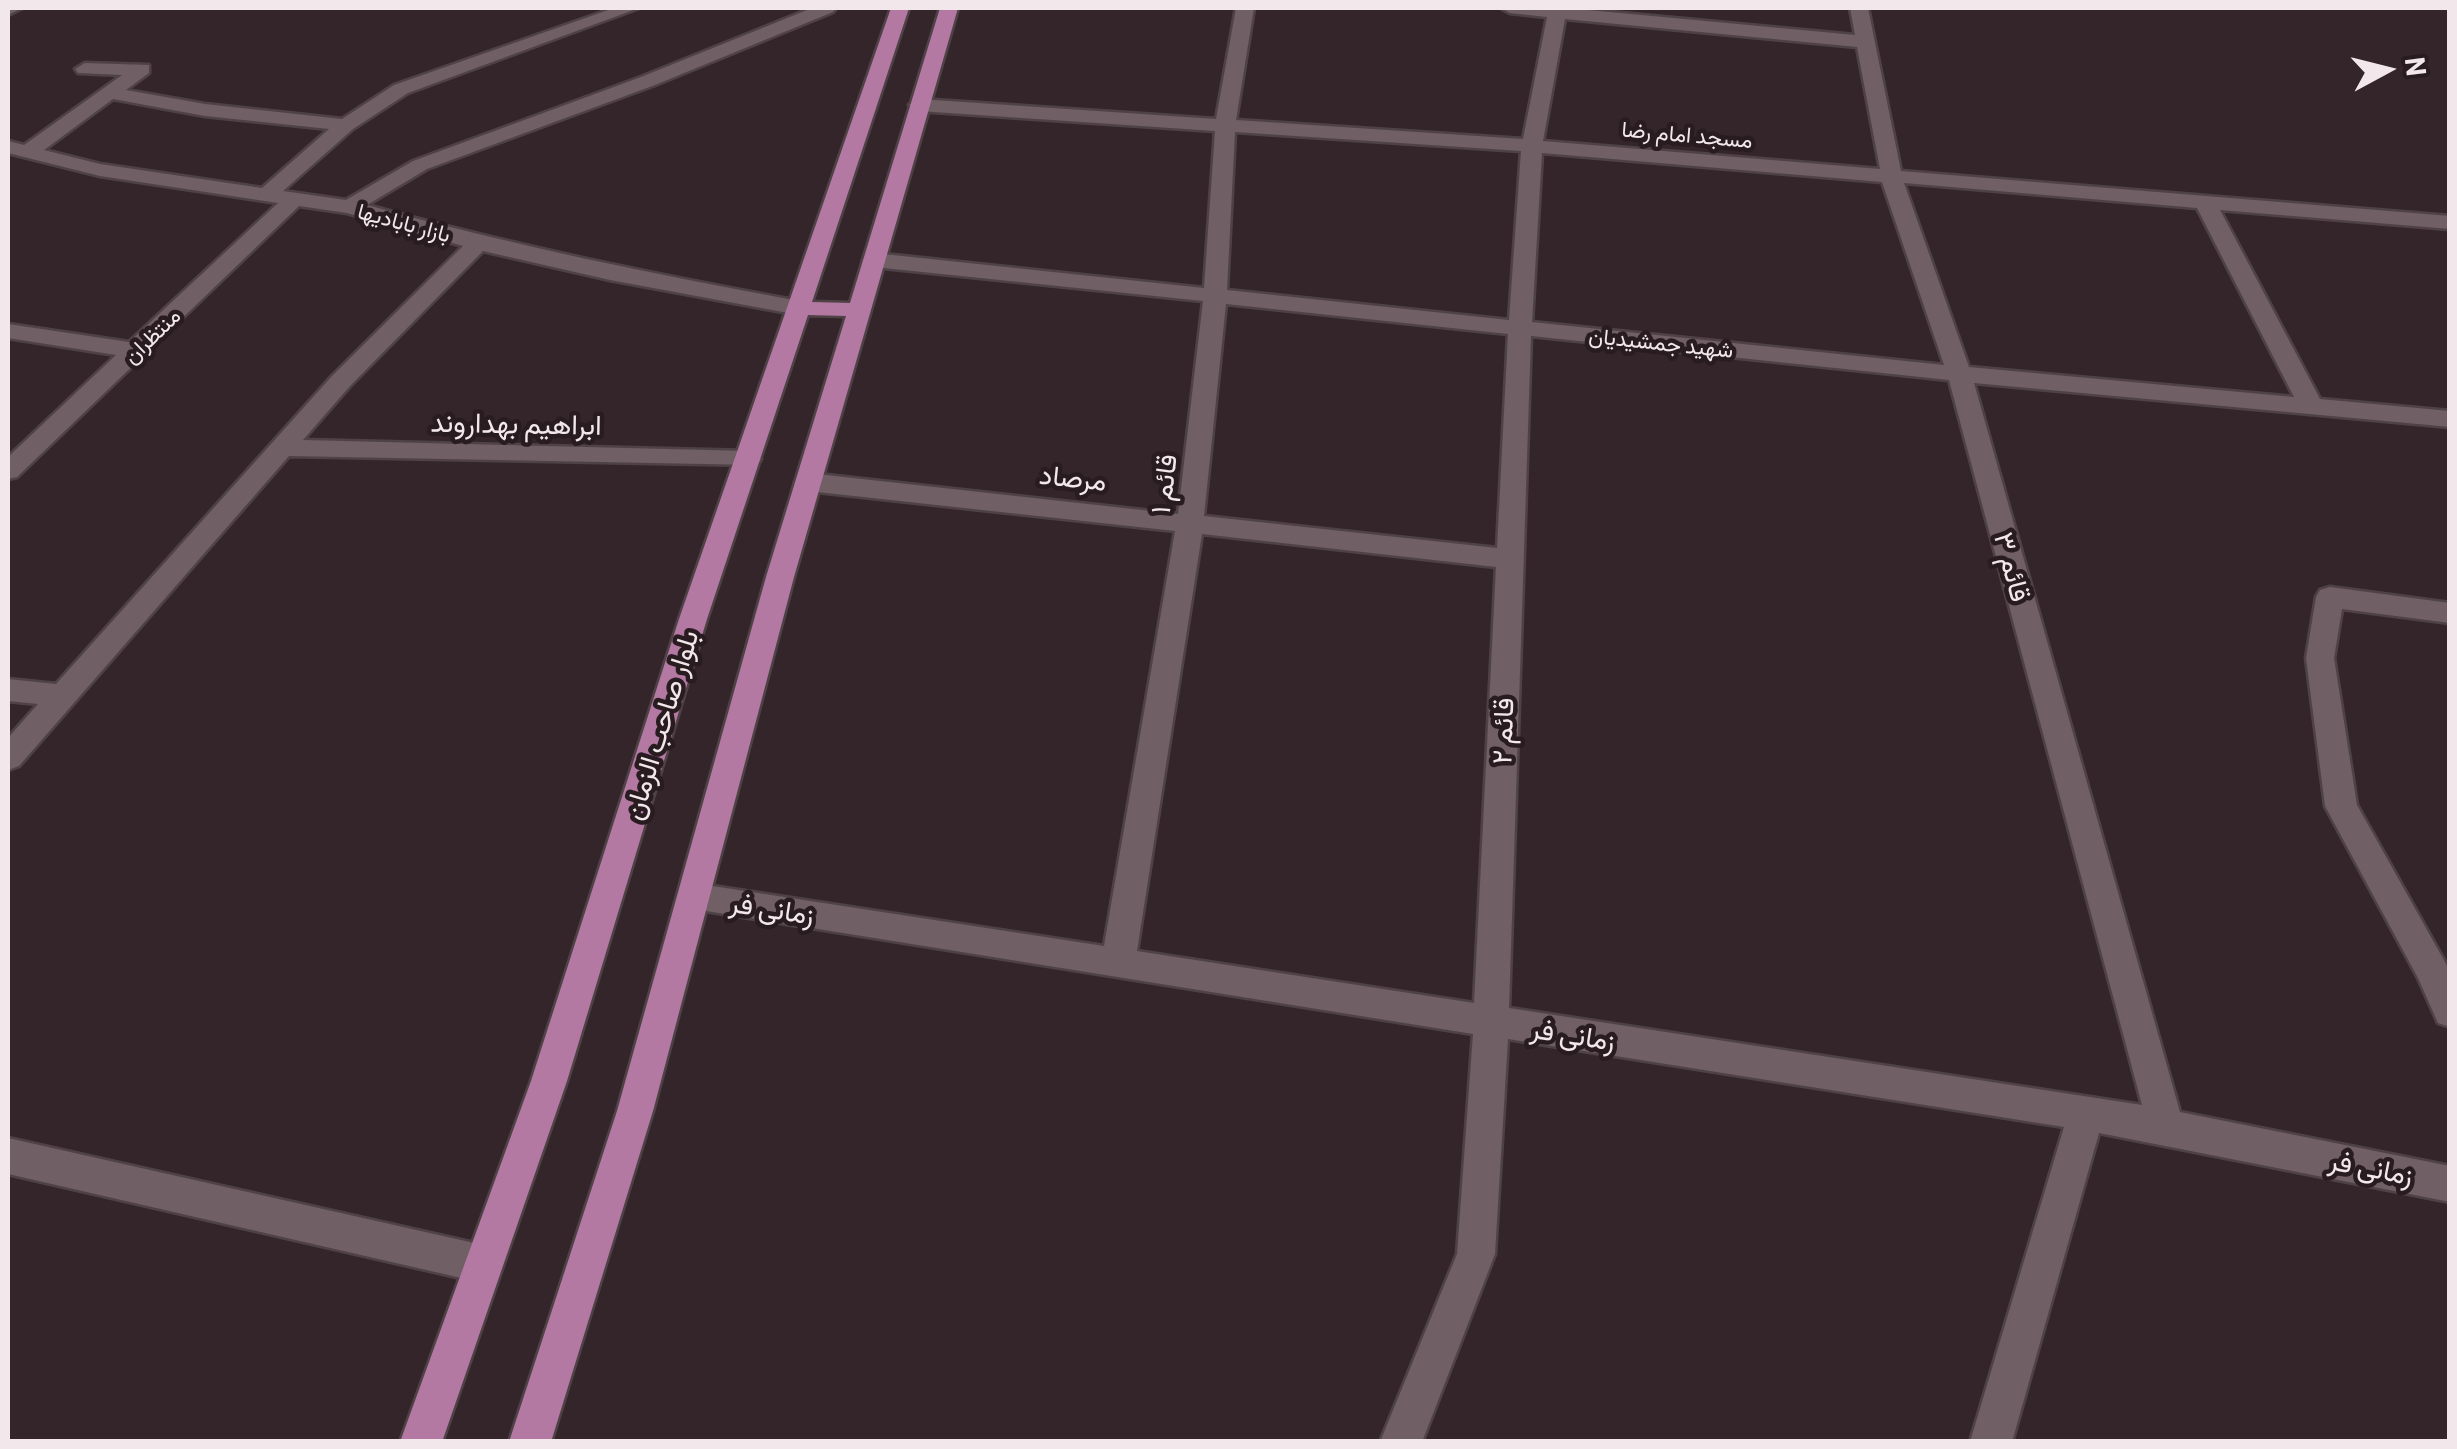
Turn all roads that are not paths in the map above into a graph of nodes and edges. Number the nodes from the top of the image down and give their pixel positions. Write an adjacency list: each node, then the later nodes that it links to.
1 (630, 8): 9 (street)
2 (827, 8): 22 (street)
3 (900, 8): 27 (main road, بلوار صاحب الزمان)
4 (948, 8): 13 (main road)
5 (1245, 8): 15 (street, قائم ۱)
6 (1510, 8): 7 (street)
7 (1557, 8): 10 (street); 16 (street, قائم ۲)
8 (1859, 8): 10 (street, قائم ۳)
9 (592, 13): 14 (street)
10 (1865, 42): 18 (street, قائم ۳)
11 (85, 68): 12 (street)
12 (109, 93): 14 (street); 17 (street)
13 (919, 105): 15 (street, مسجد امام رضا); 25 (main road)
14 (346, 124): 19 (street)
15 (1225, 126): 16 (street, مسجد امام رضا); 26 (street, قائم ۱)
16 (1532, 146): 18 (street, مسجد امام رضا); 29 (street, قائم ۲)
17 (18, 150): 19 (street, بازار بابادیها)
18 (1892, 178): 21 (street, مسجد امام رضا); 32 (street, قائم ۳)
19 (266, 194): 20 (street, بازار بابادیها)
20 (294, 199): 22 (street, بازار بابادیها); 31 (street, منتظران)
21 (2206, 204): 23 (street, مسجد امام رضا); 33 (street)
22 (348, 207): 24 (street, بازار بابادیها)
23 (2450, 224)
24 (478, 243): 27 (street, بازار بابادیها); 35 (street)
25 (874, 260): 26 (street, شهید جمشیدیان); 28 (main road)
26 (1216, 295): 29 (street, شهید جمشیدیان); 39 (street, قائم ۱)
27 (799, 308): 28 (main road); 36 (main road, بلوار صاحب الزمان)
28 (859, 310): 38 (main road)
29 (1520, 328): 32 (street, شهید جمشیدیان); 40 (street, قائم ۲)
30 (8, 331): 31 (street)
31 (138, 351): 37 (street, منتظران)
32 (1959, 374): 33 (street, شهید جمشیدیان); 50 (street, قائم ۳)
33 (2311, 406): 34 (street, شهید جمشیدیان)
34 (2450, 419)
35 (282, 448): 36 (street, ابراهیم بهداروند); 43 (street)
36 (748, 459): 53 (main road, بلوار صاحب الزمان)
37 (8, 471)
38 (808, 482): 39 (street, مرصاد); 45 (main road)
39 (1190, 524): 40 (street, مرصاد); 46 (street, قائم ۱)
40 (1510, 558): 48 (street, قائم ۲)
41 (2450, 614): 47 (street)
42 (8, 690): 43 (street)
43 (62, 696): 44 (street)
44 (8, 758)
45 (694, 897): 46 (street, زمانی فر); 56 (main road)
46 (1118, 964): 48 (street, زمانی فر)
47 (2450, 1012)
48 (1491, 1022): 49 (street, زمانی فر); 54 (street, قائم ۲)
49 (2086, 1114): 50 (street, زمانی فر); 57 (street)
50 (2166, 1126): 52 (street, زمانی فر)
51 (8, 1156): 53 (street)
52 (2449, 1184)
53 (484, 1264): 55 (main road, بلوار صاحب الزمان)
54 (1403, 1441)
55 (421, 1442)
56 (530, 1442)
57 (1991, 1442)

